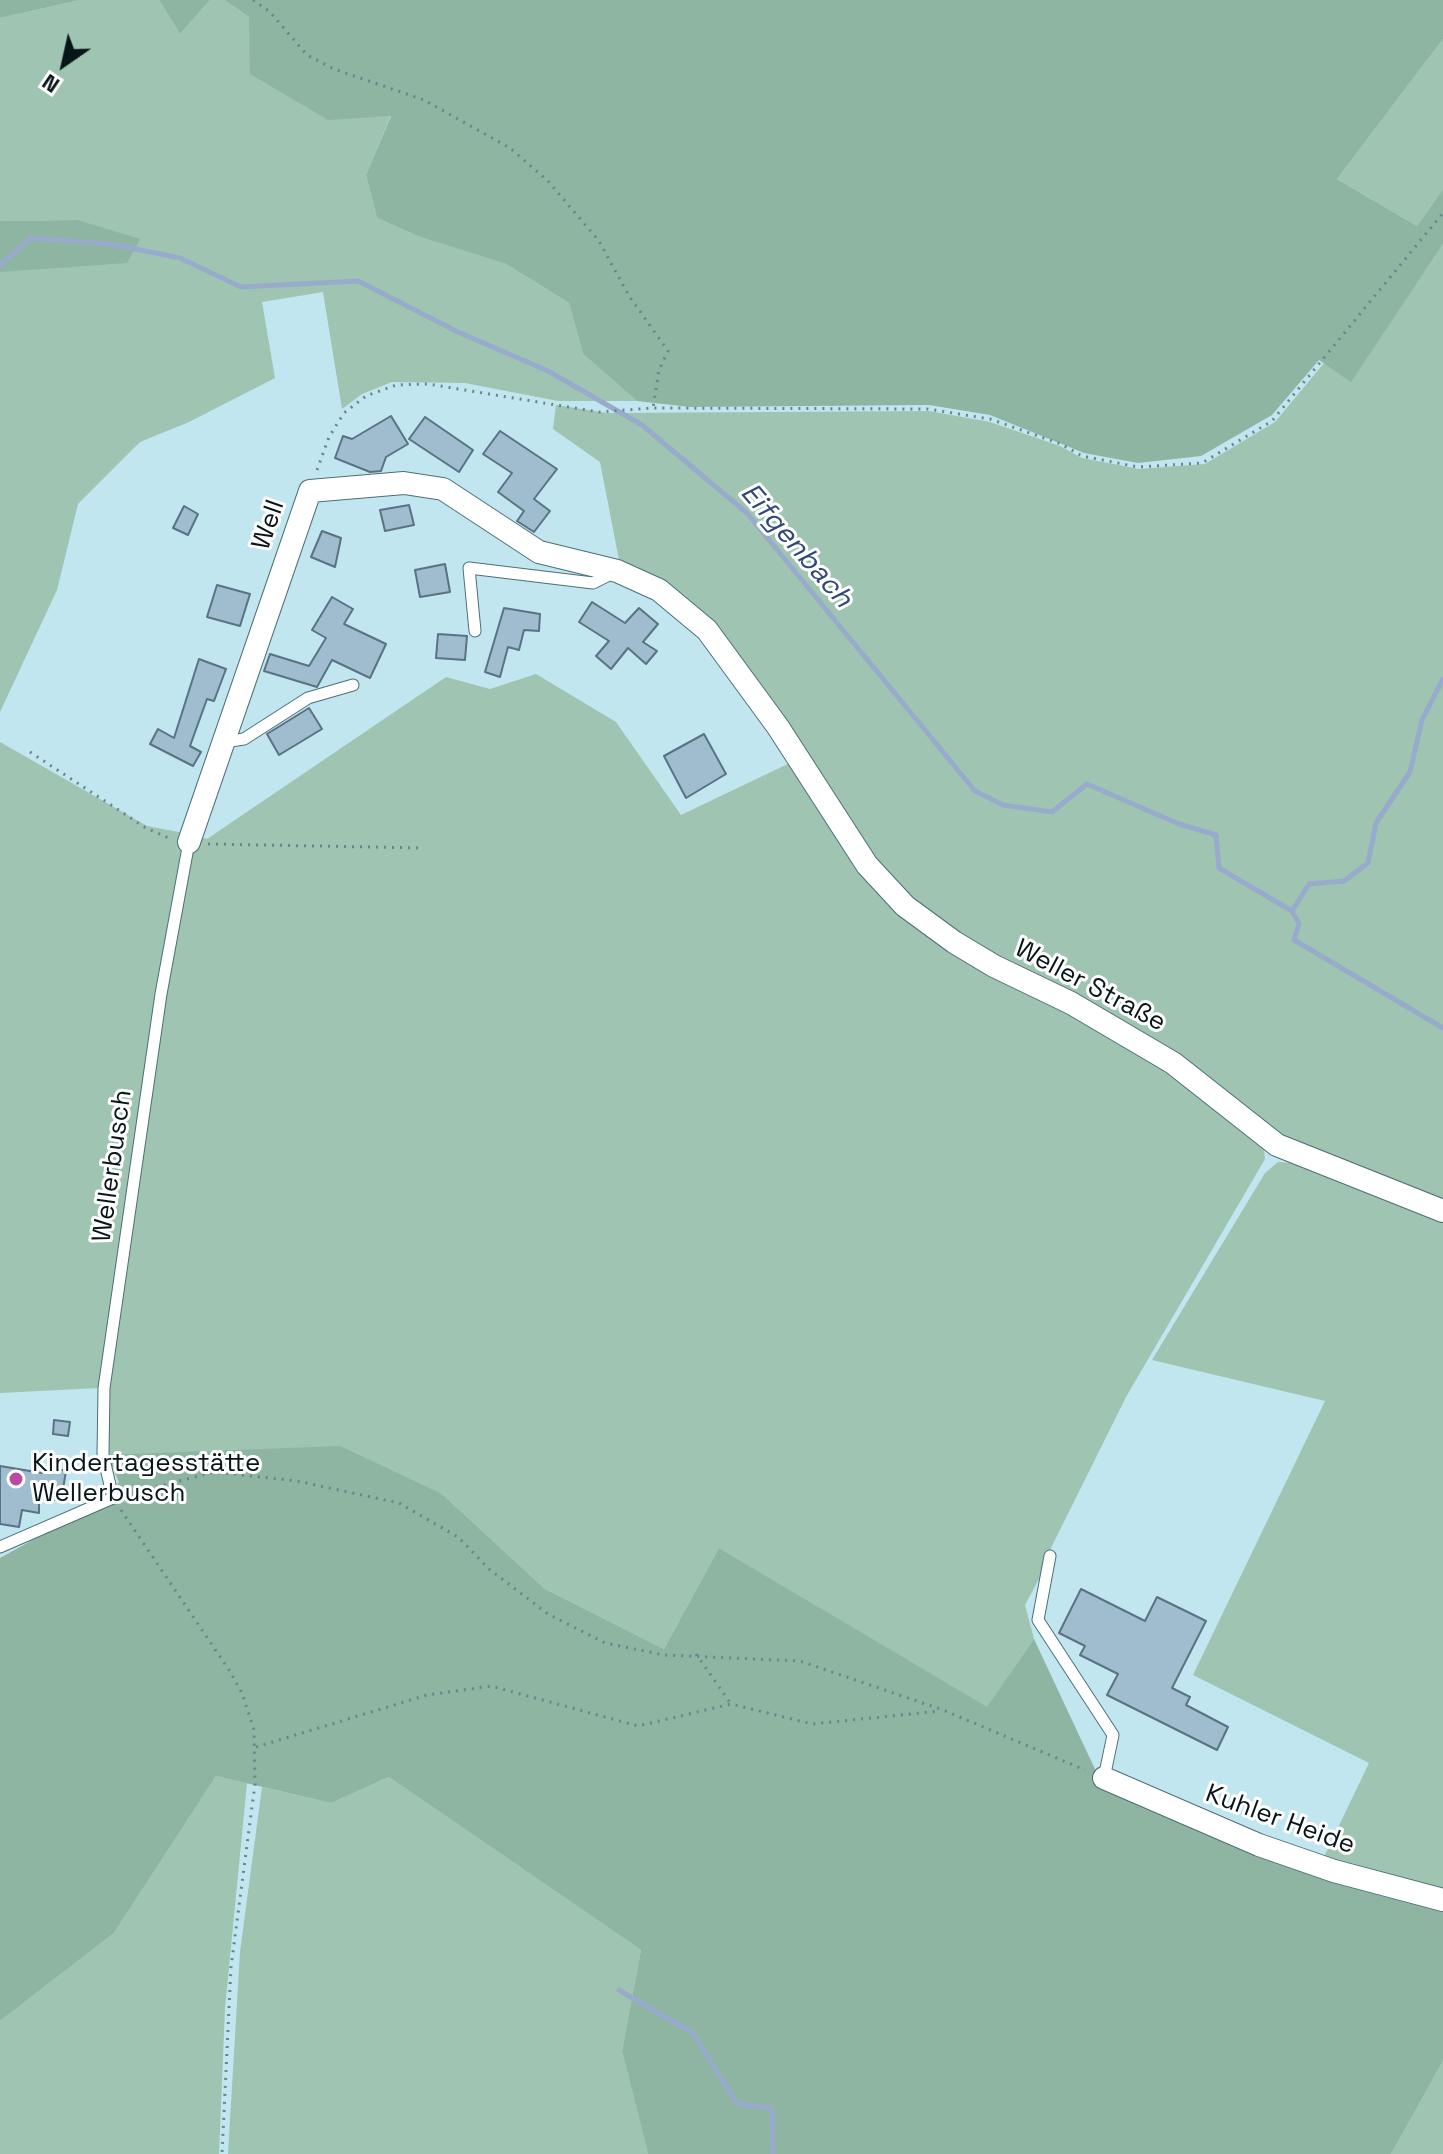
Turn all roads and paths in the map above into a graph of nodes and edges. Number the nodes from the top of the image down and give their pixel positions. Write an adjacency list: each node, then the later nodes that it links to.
1 (253, 0): 3 (path)
2 (1443, 213): 3 (path)
3 (653, 408): 4 (path)
4 (310, 491): 5 (street, Well); 9 (street, Well)
5 (617, 571): 6 (lane); 8 (street, Well)
6 (475, 631)
7 (353, 685): 9 (lane)
8 (778, 727): 13 (street, Weller Straße)
9 (223, 742): 11 (street, Well)
10 (30, 752): 11 (path)
11 (189, 842): 12 (path); 14 (lane, Wellerbusch)
12 (424, 848)
13 (1443, 1211)
14 (113, 1498): 15 (lane); 17 (path); 20 (path)
15 (0, 1547)
16 (1050, 1556): 21 (lane)
17 (696, 1654): 18 (path); 19 (path)
18 (731, 1704): 19 (path); 20 (path)
19 (943, 1710): 21 (path)
20 (256, 1747): 23 (path)
21 (1104, 1778): 22 (street, Kuhler Heide)
22 (1443, 1900)
23 (222, 2154)

